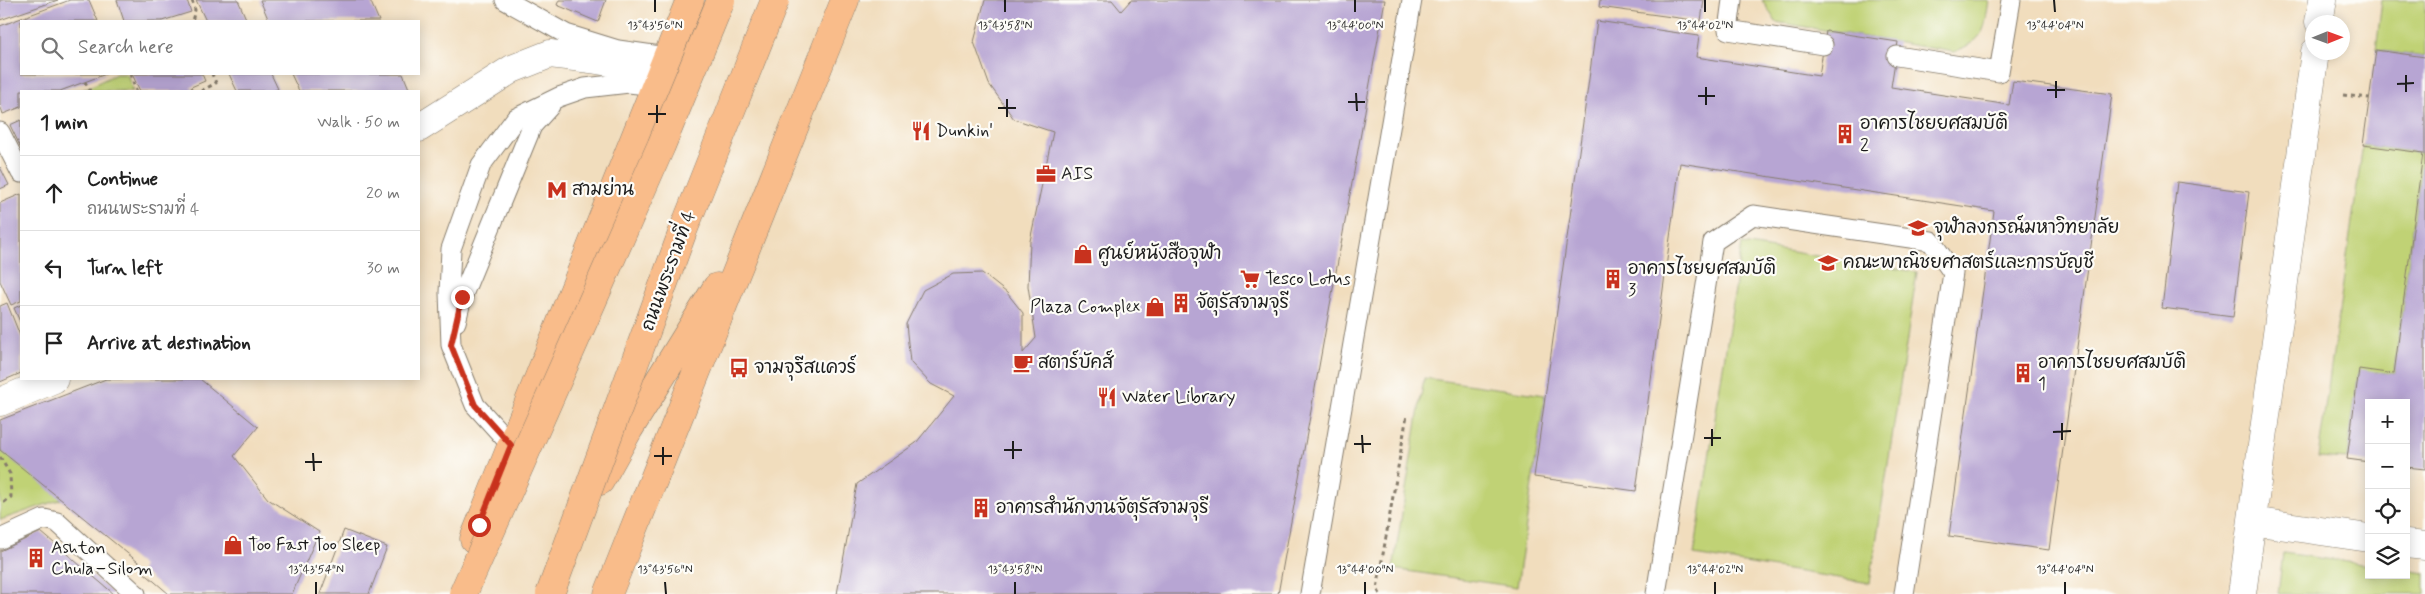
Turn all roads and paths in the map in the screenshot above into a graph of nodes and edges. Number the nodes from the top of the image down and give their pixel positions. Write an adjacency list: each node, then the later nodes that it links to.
1 (192, 0): 12 (path)
2 (505, 0): 16 (lane)
3 (690, 0): 16 (main road)
4 (721, 0): 43 (main road, bridge)
5 (775, 0): 46 (main road, ถนนพระรามที่ 4, bridge)
6 (845, 0): 28 (main road, ถนนพระรามที่ 4)
7 (1412, 0): 48 (lane)
8 (1732, 0): 13 (lane)
9 (2011, 0): 14 (lane)
10 (2322, 0): 11 (street)
11 (2321, 15)
12 (192, 20)
13 (1823, 45)
14 (1897, 56)
15 (2314, 60): 36 (street)
16 (662, 71): 23 (lane); 24 (street); 27 (main road)
17 (130, 75): 21 (path)
18 (212, 75): 22 (path)
19 (85, 82): 20 (path)
20 (89, 90)
21 (136, 90)
22 (203, 90)
23 (558, 97): 29 (lane); 29 (lane)
24 (420, 127)
25 (0, 132): 26 (lane)
26 (20, 171)
27 (621, 173): 33 (main road); 44 (main road)
28 (756, 224): 45 (main road, ถนนพระรามที่ 4); 47 (main road, ถนนพระรามที่ 4)
29 (451, 345): 33 (lane)
30 (52, 380): 31 (street)
31 (0, 402)
32 (1407, 415): 49 (path)
33 (511, 445): 42 (main road)
34 (0, 457): 35 (path)
35 (0, 505)
36 (2252, 521): 37 (street); 52 (street)
37 (2365, 537)
38 (0, 539): 41 (lane)
39 (2410, 544): 40 (street)
40 (2425, 546)
41 (136, 594)
42 (452, 594)
43 (464, 594)
44 (478, 594)
45 (544, 594)
46 (550, 594)
47 (608, 594)
48 (1310, 594)
49 (1380, 594)
50 (1656, 594): 51 (lane)
51 (1904, 594)
52 (2242, 594)

